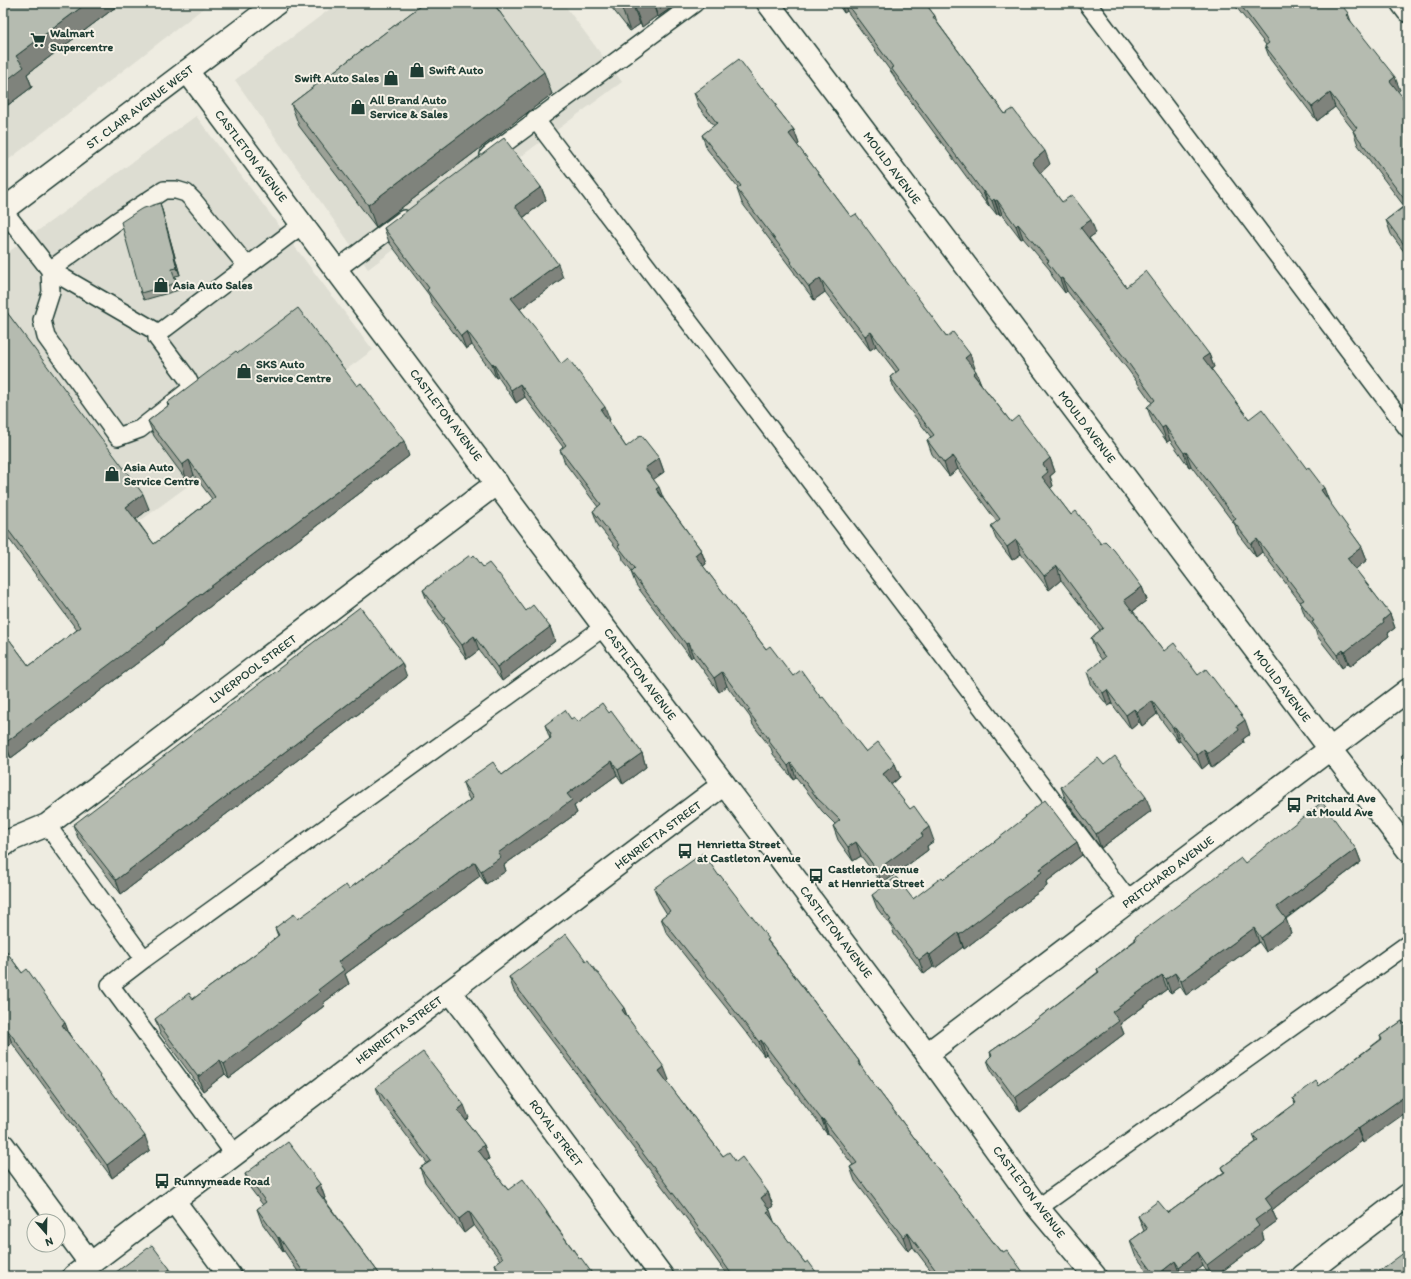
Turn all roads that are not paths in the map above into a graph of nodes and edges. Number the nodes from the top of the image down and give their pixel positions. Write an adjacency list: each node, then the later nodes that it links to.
1 (277, 3): 7 (street, ST. CLAIR AVENUE WEST)
2 (695, 3): 8 (lane)
3 (768, 3): 21 (street, MOULD AVENUE)
4 (1087, 3): 17 (lane)
5 (1402, 3): 6 (street)
6 (1408, 11)
7 (188, 71): 10 (street, ST. CLAIR AVENUE WEST); 12 (street, CASTLETON AVENUE)
8 (535, 119): 9 (lane); 26 (lane)
9 (479, 162)
10 (3, 210): 15 (lane)
11 (416, 210): 14 (lane)
12 (303, 224): 13 (lane); 14 (street, CASTLETON AVENUE)
13 (247, 266): 15 (lane); 16 (lane)
14 (337, 269): 18 (street, CASTLETON AVENUE)
15 (50, 270): 16 (lane); 16 (lane)
16 (159, 333)
17 (1408, 429)
18 (497, 483): 19 (street, CASTLETON AVENUE); 23 (street, LIVERPOOL STREET)
19 (604, 627): 22 (street, CASTLETON AVENUE); 28 (lane)
20 (1408, 690): 21 (street, PRITCHARD AVENUE)
21 (1330, 749): 25 (street, MOULD AVENUE); 26 (street, PRITCHARD AVENUE)
22 (724, 784): 29 (street, HENRIETTA STREET); 30 (street, CASTLETON AVENUE)
23 (47, 825): 24 (street, LIVERPOOL STREET); 28 (lane)
24 (3, 846)
25 (1408, 850)
26 (1129, 901): 30 (street, PRITCHARD AVENUE)
27 (1408, 944): 35 (lane)
28 (144, 959): 32 (lane)
29 (450, 991): 32 (street, HENRIETTA STREET); 38 (street, ROYAL STREET)
30 (927, 1054): 35 (street, CASTLETON AVENUE)
31 (3, 1145): 36 (street)
32 (235, 1155): 34 (street, HENRIETTA STREET)
33 (1408, 1195): 40 (street)
34 (174, 1201): 36 (street, HENRIETTA STREET); 37 (street)
35 (1038, 1208): 39 (street, CASTLETON AVENUE)
36 (82, 1270)
37 (230, 1276)
38 (662, 1276)
39 (1095, 1276)
40 (1303, 1276)

